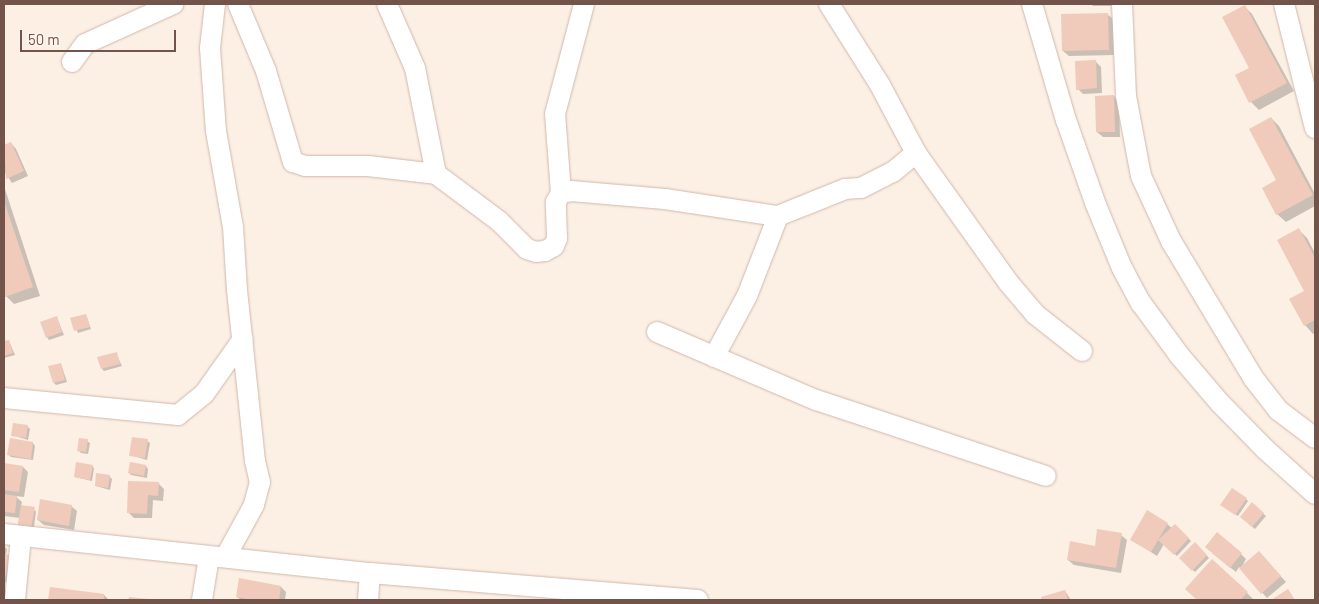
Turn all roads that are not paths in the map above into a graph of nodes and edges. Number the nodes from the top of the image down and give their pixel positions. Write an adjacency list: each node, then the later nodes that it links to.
1 (173, 4): 10 (street)
2 (215, 4): 17 (street)
3 (238, 4): 13 (street)
4 (387, 4): 13 (street)
5 (584, 4): 14 (street)
6 (830, 4): 12 (street)
7 (1032, 4): 23 (street)
8 (1122, 4): 21 (street)
9 (1284, 4): 11 (street)
10 (72, 62)
11 (1315, 128)
12 (916, 154): 15 (street); 18 (street)
13 (436, 174): 14 (street)
14 (560, 194): 15 (street)
15 (778, 216): 19 (street)
16 (657, 332): 19 (street)
17 (243, 339): 20 (street); 25 (street)
18 (1082, 351)
19 (714, 357): 22 (street)
20 (4, 398)
21 (1315, 438)
22 (1046, 476)
23 (1315, 494)
24 (12, 535): 25 (street); 28 (street)
25 (218, 557): 26 (street); 29 (street)
26 (370, 573): 27 (street); 30 (street)
27 (557, 594): 31 (street)
28 (15, 600)
29 (202, 600)
30 (368, 600)
31 (698, 600)

